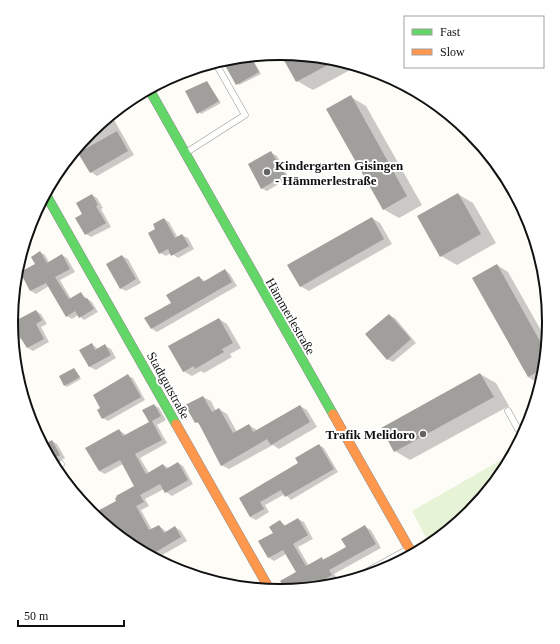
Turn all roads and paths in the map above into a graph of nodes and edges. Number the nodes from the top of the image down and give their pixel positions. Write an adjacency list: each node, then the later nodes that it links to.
1 (218, 68): 3 (lane)
2 (152, 94): 3 (street, Hämmerlestraße)
3 (185, 153): 7 (street, Hämmerlestraße)
4 (49, 199): 8 (street, Stadtgutstraße)
5 (508, 411): 6 (lane)
6 (519, 428)
7 (410, 549)
8 (266, 583)

